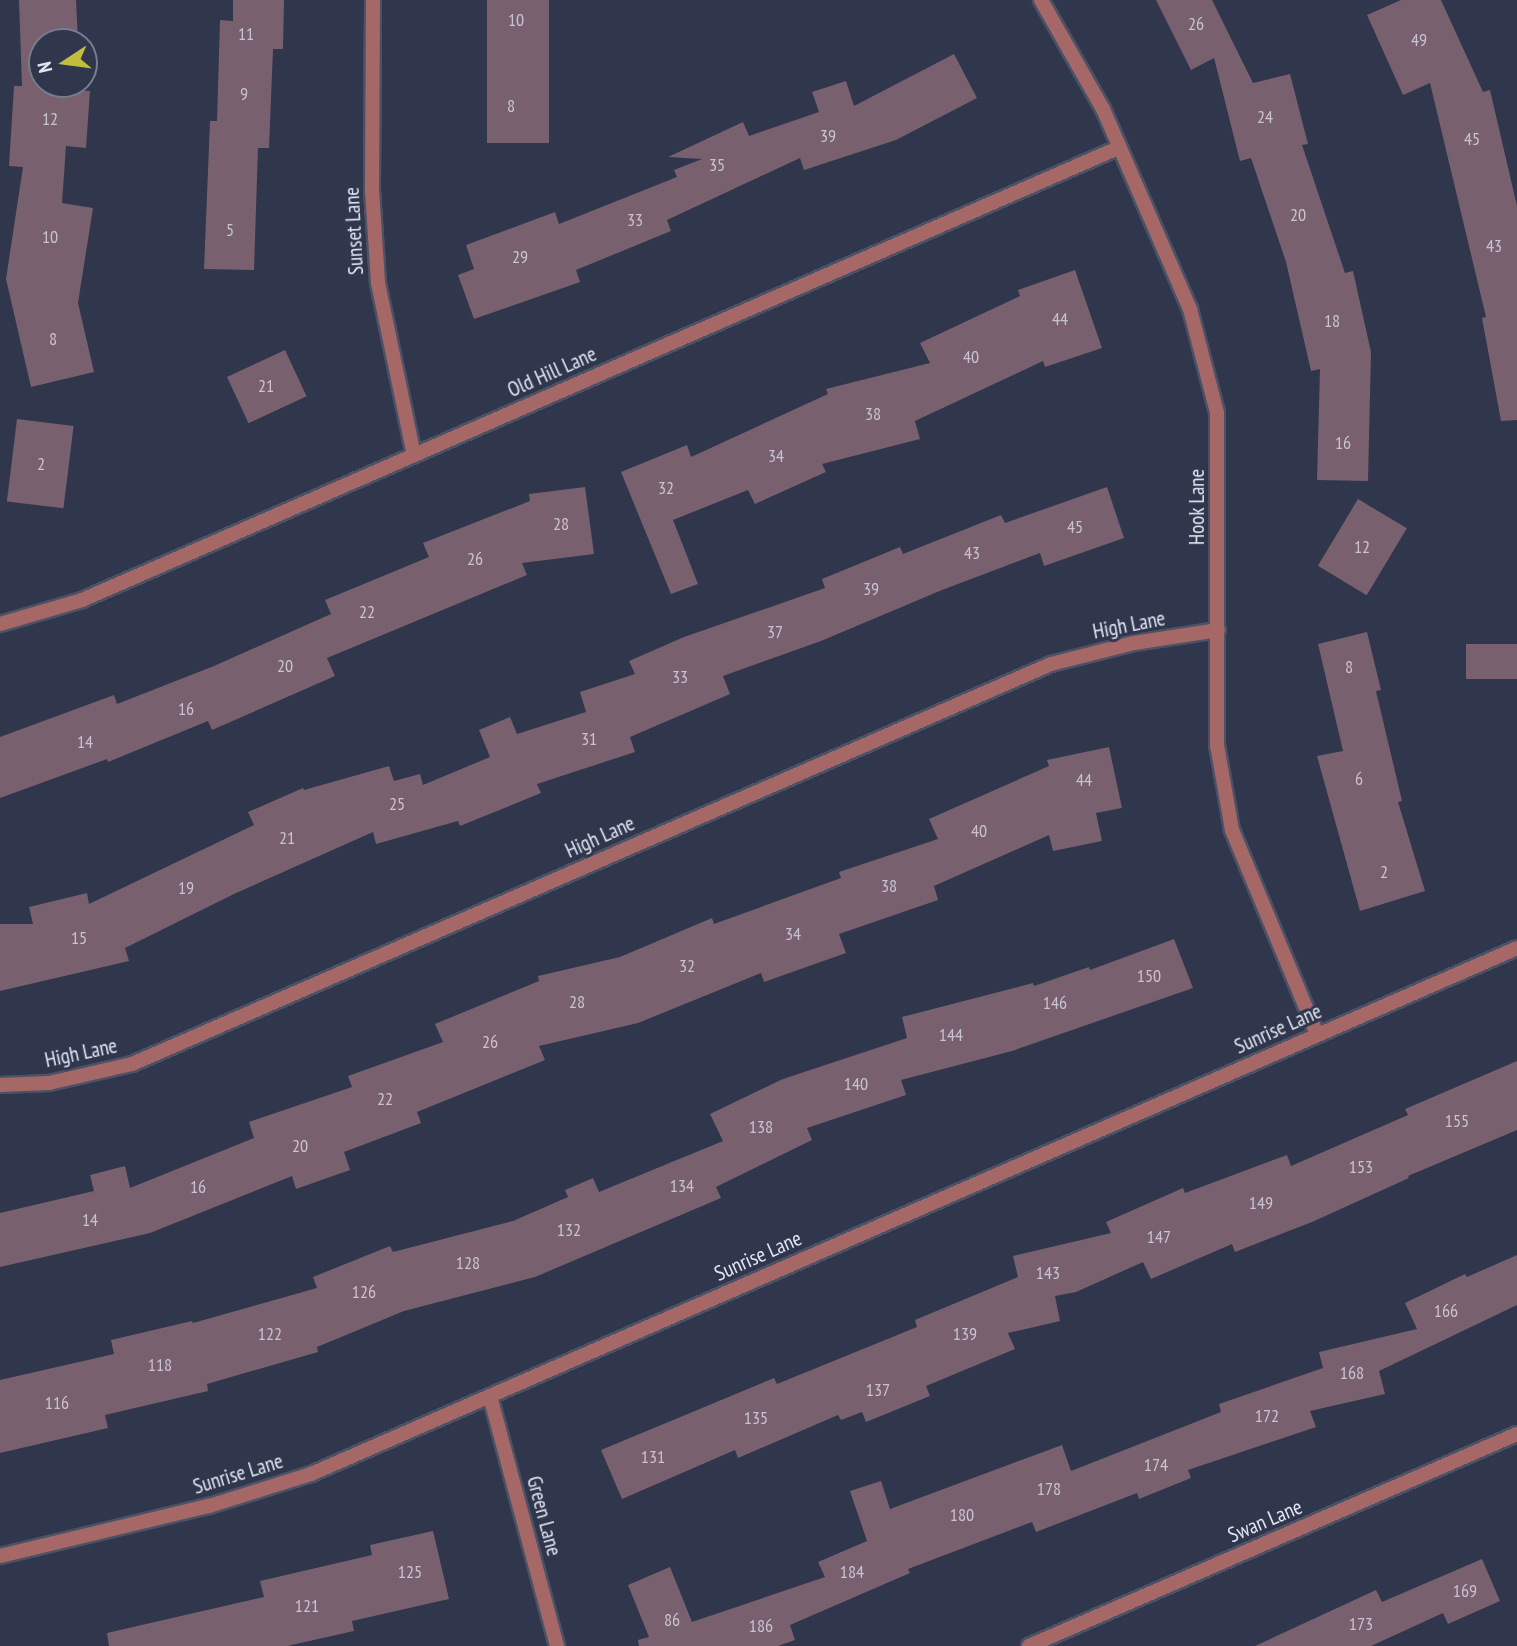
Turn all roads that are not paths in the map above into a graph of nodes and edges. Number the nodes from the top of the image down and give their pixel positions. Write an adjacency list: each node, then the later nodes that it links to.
1 (373, 0): 4 (street, Sunset Lane)
2 (1041, 0): 3 (street, Hook Lane)
3 (1118, 148): 4 (street, Old Hill Lane); 6 (street, Hook Lane)
4 (414, 455): 5 (street, Old Hill Lane)
5 (0, 624)
6 (1218, 630): 8 (street, Hook Lane); 9 (street, High Lane)
7 (1517, 948): 8 (street, Sunrise Lane)
8 (1317, 1034): 10 (street, Sunrise Lane)
9 (0, 1085)
10 (490, 1396): 12 (street, Sunrise Lane); 13 (street, Green Lane)
11 (1517, 1434): 14 (street, Swan Lane)
12 (0, 1556)
13 (557, 1646)
14 (1029, 1646)

